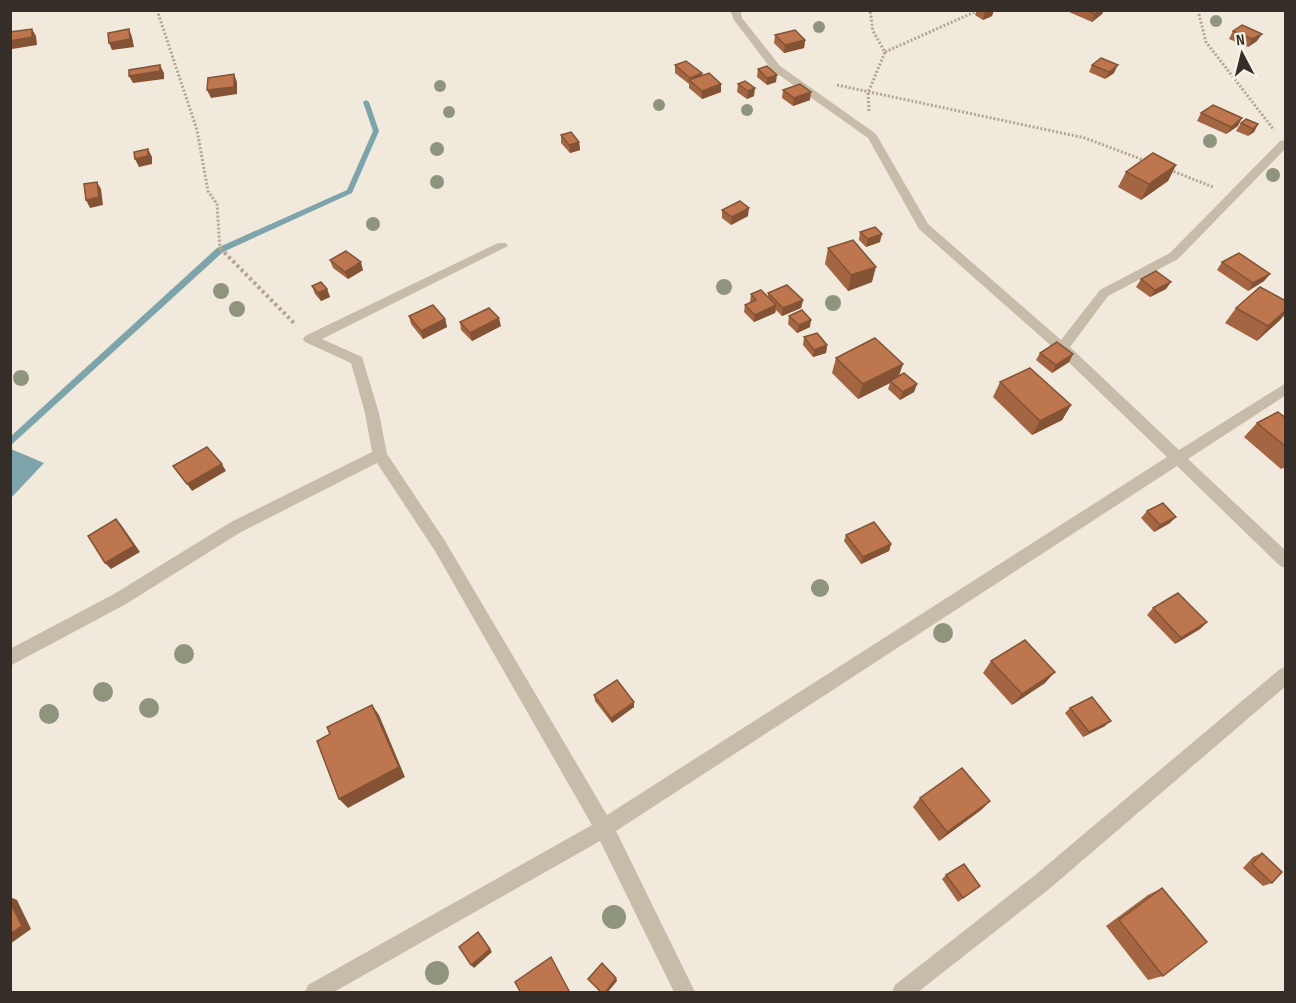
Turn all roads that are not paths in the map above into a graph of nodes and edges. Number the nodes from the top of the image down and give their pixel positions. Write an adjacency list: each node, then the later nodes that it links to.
1 (735, 10): 4 (street)
2 (1284, 143): 4 (street)
3 (502, 246): 6 (street)
4 (1062, 348): 7 (street)
5 (1286, 388): 7 (street)
6 (380, 455): 9 (street); 11 (street)
7 (1178, 458): 8 (street); 11 (street)
8 (1286, 561)
9 (10, 658)
10 (1286, 675): 14 (street)
11 (604, 828): 12 (street); 13 (street)
12 (315, 993)
13 (686, 993)
14 (902, 993)

